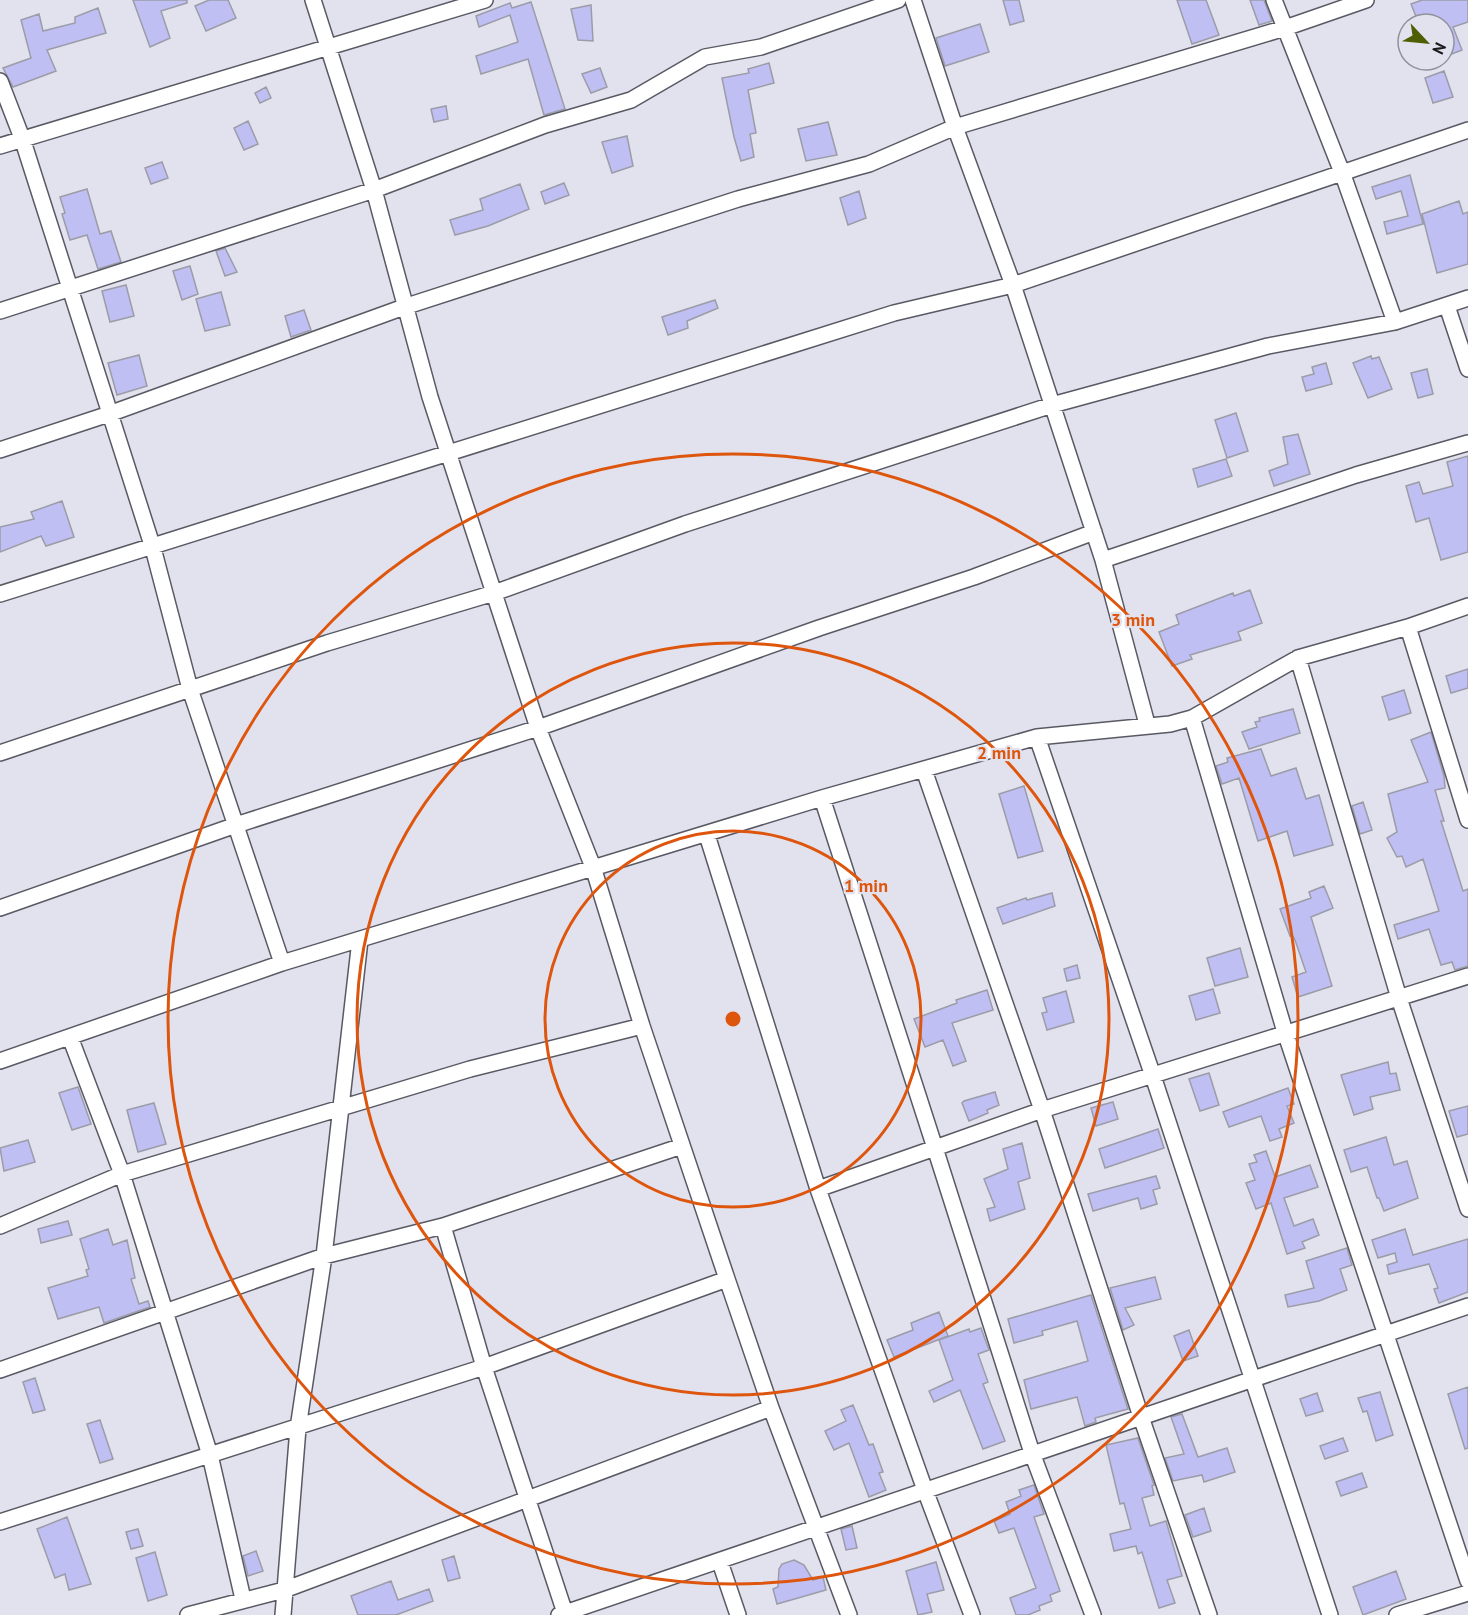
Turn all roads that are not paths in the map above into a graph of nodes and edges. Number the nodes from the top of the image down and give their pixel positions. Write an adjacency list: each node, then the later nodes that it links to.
1 (313, 0): 8 (street)
2 (485, 0): 8 (street)
3 (898, 0): 15 (street)
4 (913, 0): 10 (street)
5 (1274, 0): 7 (street)
6 (1366, 0): 7 (street)
7 (1285, 28): 10 (street); 14 (street)
8 (327, 46): 12 (street); 15 (street)
9 (0, 81): 12 (street)
10 (955, 127): 16 (street); 20 (street)
11 (1468, 130): 14 (street)
12 (22, 138): 13 (street); 17 (street)
13 (0, 146)
14 (1343, 175): 16 (street); 22 (street)
15 (374, 190): 17 (street); 20 (street)
16 (1013, 285): 24 (street); 28 (street)
17 (69, 289): 21 (street); 25 (street)
18 (1468, 298): 19 (street)
19 (1447, 306): 22 (street); 23 (street)
20 (404, 307): 25 (street); 28 (street)
21 (0, 311)
22 (1395, 322): 24 (street)
23 (1468, 369)
24 (1052, 405): 29 (street); 32 (street)
25 (109, 414): 27 (street); 30 (street)
26 (1468, 443): 31 (street)
27 (0, 450)
28 (448, 452): 30 (street); 32 (street)
29 (1094, 532): 31 (street); 40 (street)
30 (153, 548): 33 (street); 37 (street)
31 (1103, 560): 39 (street)
32 (494, 593): 37 (street); 40 (street)
33 (0, 594)
34 (1468, 606): 35 (street)
35 (1408, 627): 36 (street); 45 (street)
36 (1298, 658): 38 (street); 53 (street)
37 (190, 689): 42 (street); 46 (street)
38 (1192, 718): 39 (street); 55 (street)
39 (1147, 724): 41 (street)
40 (537, 728): 46 (street); 48 (street)
41 (1037, 737): 43 (street); 58 (street)
42 (0, 753)
43 (924, 770): 44 (street); 60 (street)
44 (822, 798): 47 (street); 62 (street)
45 (1468, 820)
46 (236, 825): 49 (street); 51 (street)
47 (707, 835): 48 (street); 64 (street)
48 (593, 867): 50 (street); 54 (street)
49 (0, 908)
50 (360, 940): 51 (street); 59 (street)
51 (282, 963): 56 (street)
52 (1468, 976): 53 (street)
53 (1399, 998): 55 (street); 65 (street)
54 (642, 1026): 59 (street); 61 (street)
55 (1285, 1032): 58 (street); 72 (street)
56 (70, 1037): 57 (street); 63 (street)
57 (0, 1061)
58 (1153, 1076): 60 (street); 75 (street)
59 (343, 1107): 63 (street); 68 (street)
60 (1042, 1110): 62 (street); 77 (street)
61 (682, 1146): 67 (street); 69 (street)
62 (935, 1148): 64 (street); 79 (street)
63 (122, 1174): 66 (street); 71 (street)
64 (818, 1189): 81 (street)
65 (1468, 1209)
66 (0, 1226)
67 (443, 1226): 68 (street); 73 (street)
68 (324, 1256): 71 (street); 78 (street)
69 (727, 1279): 73 (street); 76 (street)
70 (1468, 1306): 72 (street)
71 (165, 1310): 74 (street); 80 (street)
72 (1387, 1333): 75 (street); 86 (street)
73 (484, 1367): 78 (street); 82 (street)
74 (0, 1370)
75 (1253, 1379): 77 (street); 98 (street)
76 (771, 1408): 82 (street); 84 (street)
77 (1141, 1417): 79 (street); 97 (street)
78 (298, 1428): 80 (street); 87 (street)
79 (1032, 1453): 81 (street); 96 (street)
80 (210, 1455): 83 (street); 89 (street)
81 (925, 1490): 84 (street); 95 (street)
82 (527, 1498): 87 (street); 90 (street)
83 (0, 1522)
84 (816, 1527): 85 (street); 94 (street)
85 (720, 1562): 90 (street); 93 (street)
86 (1468, 1581)
87 (284, 1590): 89 (street); 92 (street)
88 (1468, 1593): 99 (street)
89 (243, 1599): 91 (street)
90 (562, 1614)
91 (188, 1615)
92 (283, 1615)
93 (738, 1615)
94 (849, 1615)
95 (972, 1615)
96 (1093, 1615)
97 (1209, 1615)
98 (1330, 1615)
99 (1397, 1615)

